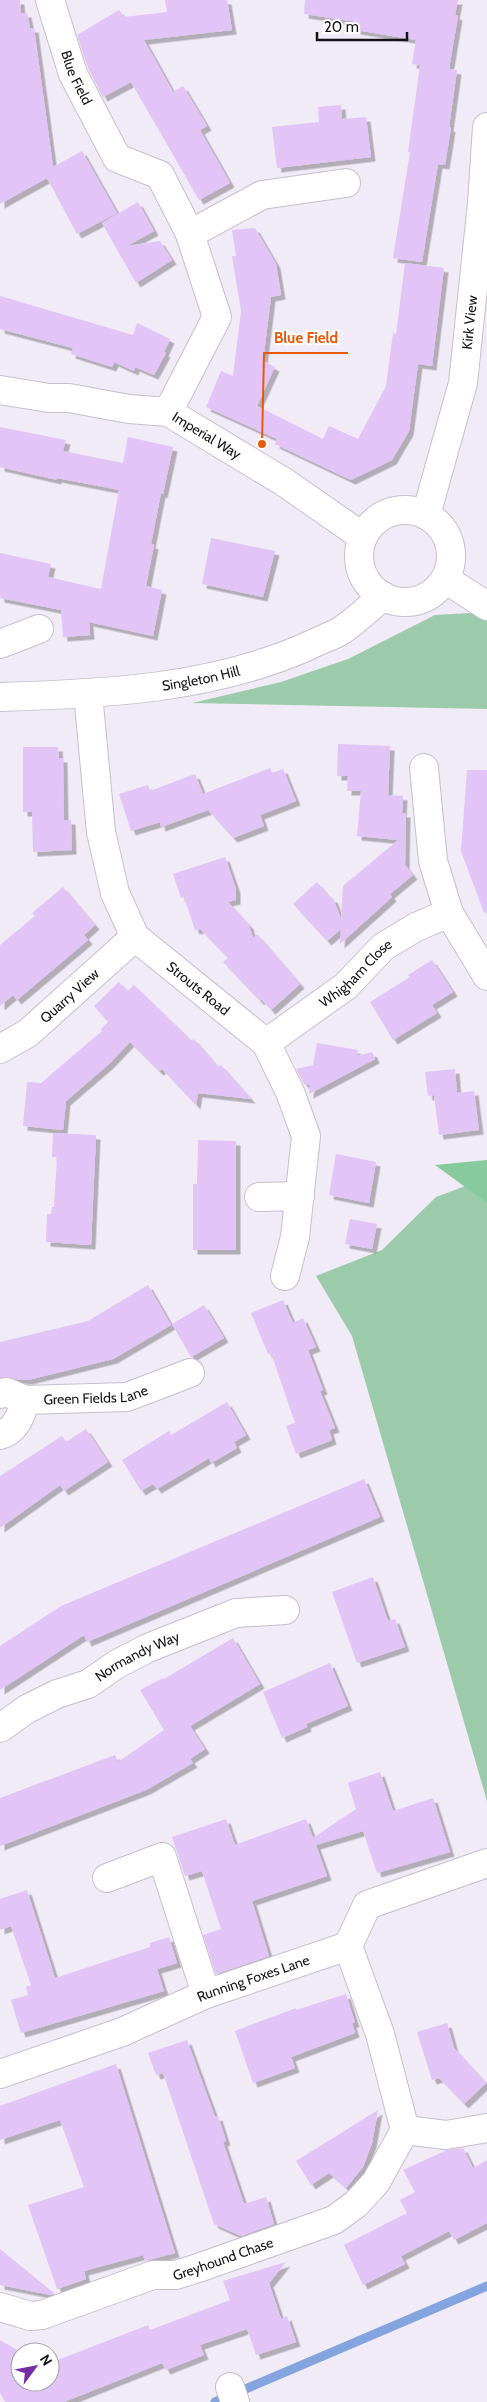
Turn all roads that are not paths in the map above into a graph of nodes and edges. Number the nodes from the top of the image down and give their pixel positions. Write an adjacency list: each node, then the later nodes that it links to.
1 (50, 0): 5 (street, Blue Field)
2 (487, 127): 4 (street, Kirk View)
3 (346, 183): 5 (street)
4 (485, 204): 8 (street, Kirk View)
5 (190, 234): 7 (street, Blue Field)
6 (0, 390): 7 (street, Imperial Way)
7 (168, 412): 9 (street, Imperial Way)
8 (426, 515): 9 (street); 10 (street)
9 (363, 537): 11 (street)
10 (445, 578): 11 (street); 12 (street)
11 (383, 596): 15 (street, Singleton Hill)
12 (487, 606)
13 (39, 628): 14 (street)
14 (0, 644)
15 (88, 694): 16 (street, Singleton Hill); 19 (street, Strouts Road)
16 (0, 697)
17 (424, 768): 18 (street)
18 (449, 912): 20 (street); 21 (street, Whigham Close)
19 (135, 937): 21 (street, Strouts Road); 22 (street, Quarry View)
20 (487, 976)
21 (266, 1043): 23 (street, Strouts Road)
22 (0, 1050)
23 (300, 1196): 24 (street); 25 (street, Strouts Road)
24 (259, 1197)
25 (285, 1276)
26 (190, 1373): 27 (street, Green Fields Lane)
27 (12, 1397): 28 (street)
28 (0, 1434)
29 (285, 1610): 30 (street, Normandy Way)
30 (0, 1728)
31 (487, 1862): 33 (street)
32 (108, 1878): 34 (street)
33 (348, 1946): 34 (street, Running Foxes Lane); 37 (street)
34 (206, 1994): 35 (street, Running Foxes Lane)
35 (0, 2074)
36 (487, 2128): 37 (street)
37 (406, 2130): 38 (street, Greyhound Chase)
38 (0, 2306)

